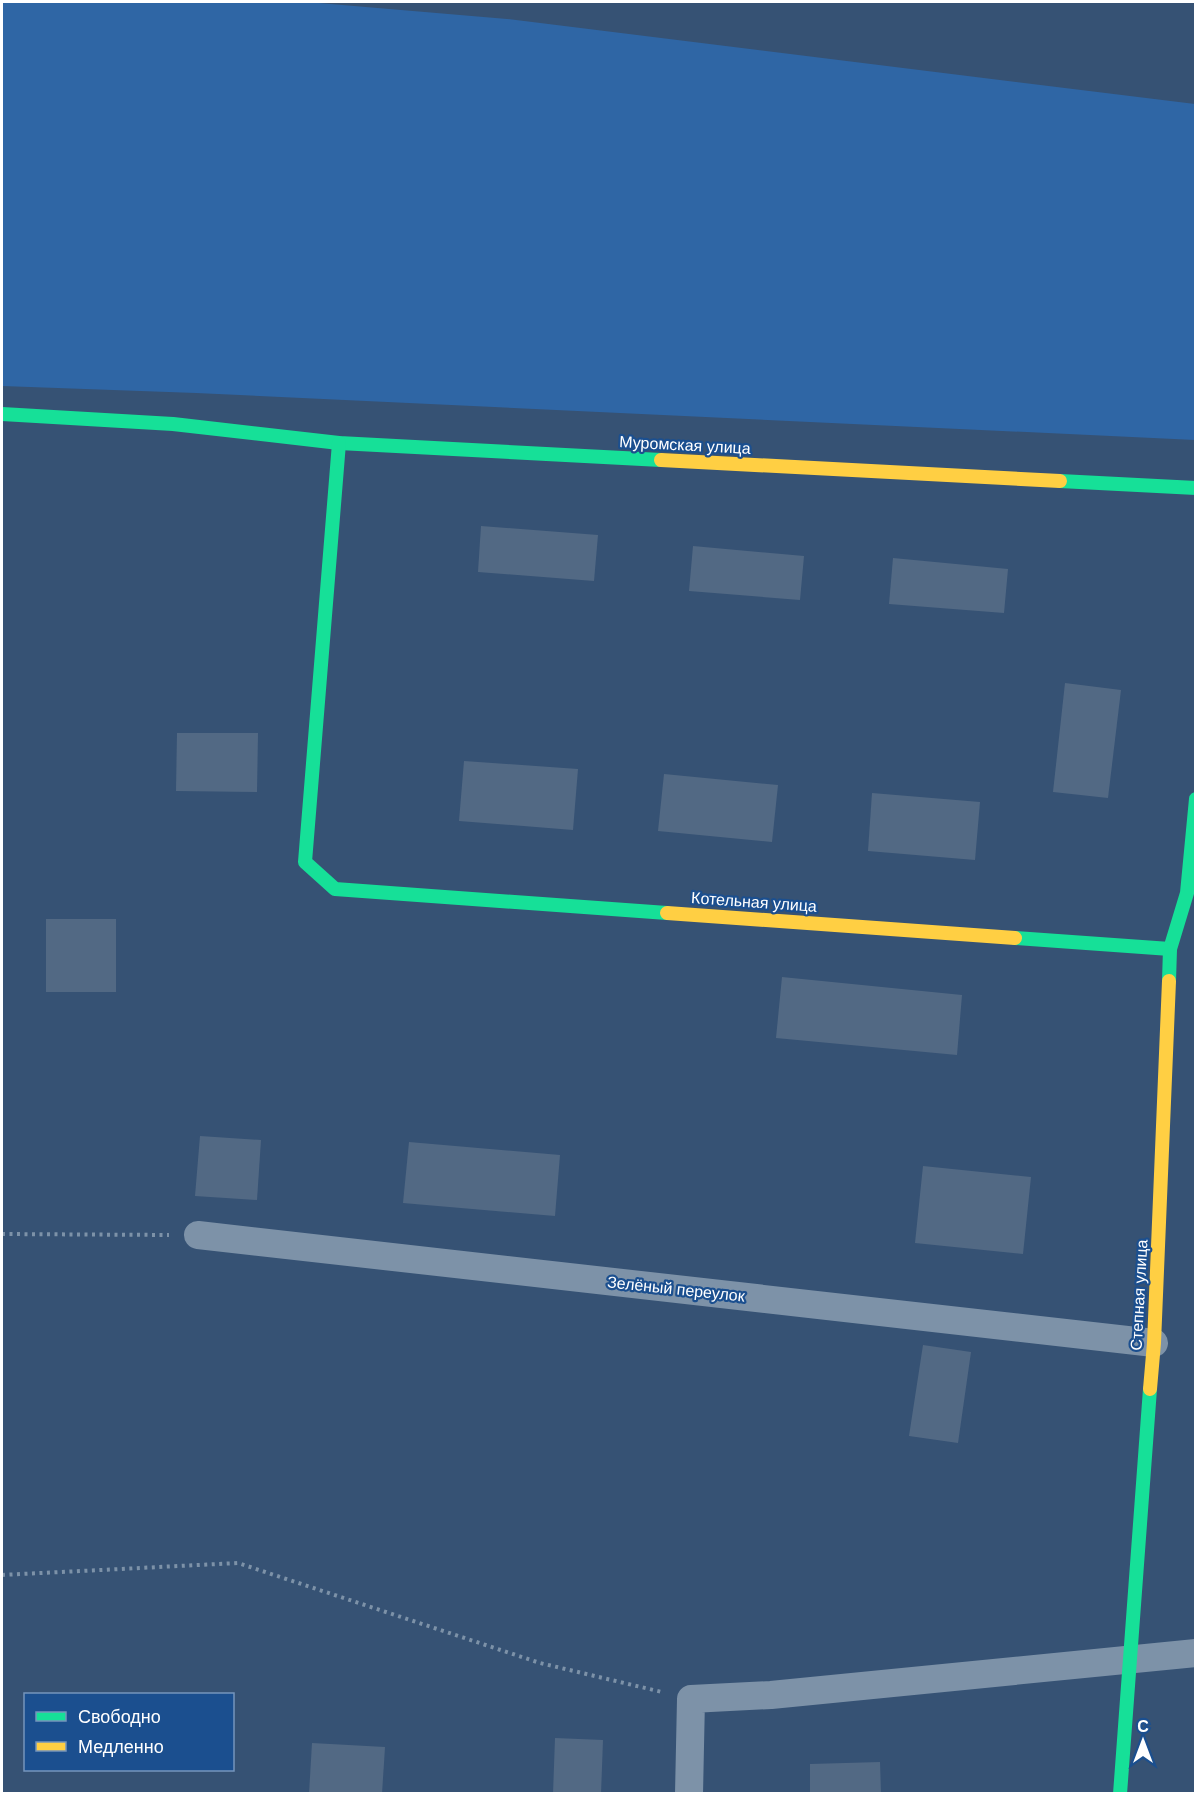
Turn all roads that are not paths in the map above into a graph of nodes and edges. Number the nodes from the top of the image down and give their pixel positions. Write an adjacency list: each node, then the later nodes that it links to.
1 (2, 414): 2 (street, Муромская улица)
2 (339, 443): 3 (street, Муромская улица); 5 (street, Котельная улица)
3 (1196, 488)
4 (1196, 799): 5 (street, Степная улица)
5 (1170, 949): 7 (street, Степная улица)
6 (198, 1235): 7 (street, Зелёный переулок)
7 (1154, 1343): 9 (street, Степная улица)
8 (1196, 1653): 9 (street)
9 (1128, 1658): 10 (street); 11 (street, Степная улица)
10 (689, 1794)
11 (1120, 1794)

